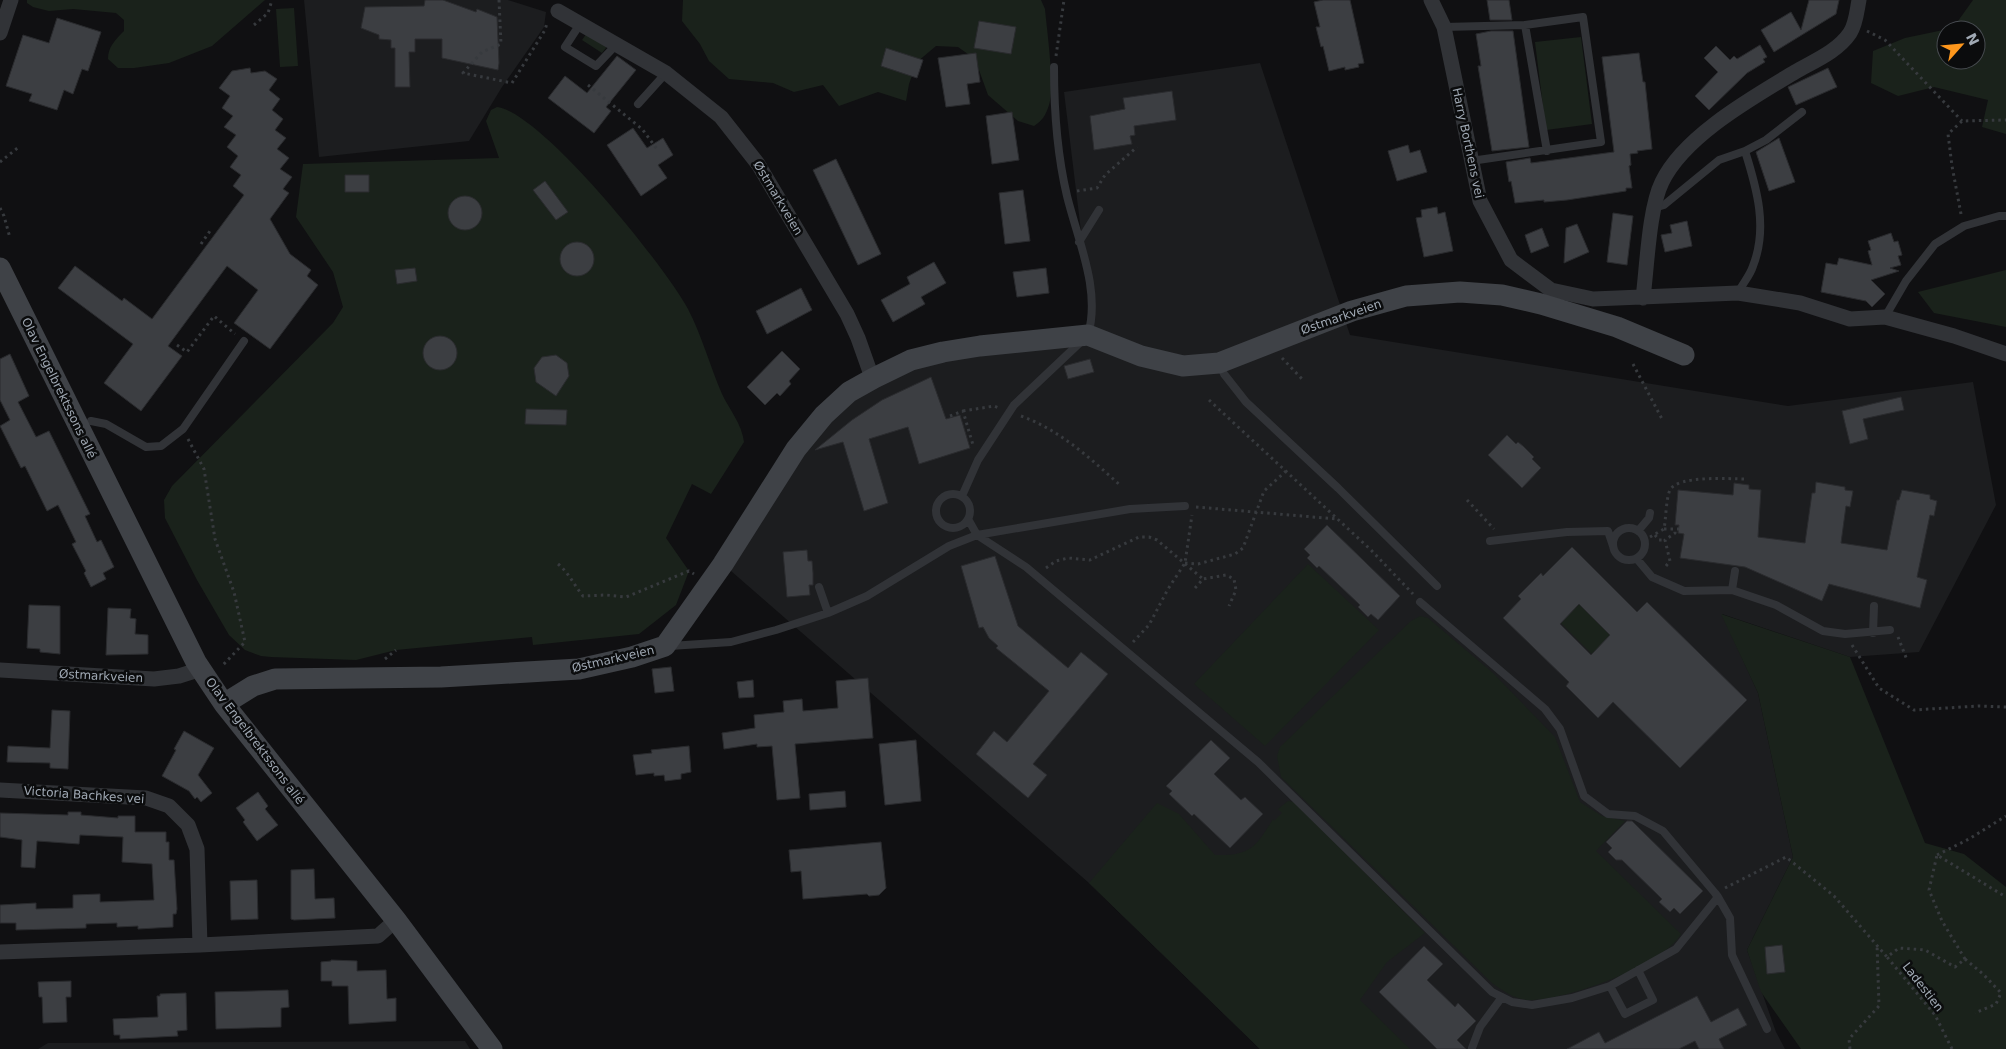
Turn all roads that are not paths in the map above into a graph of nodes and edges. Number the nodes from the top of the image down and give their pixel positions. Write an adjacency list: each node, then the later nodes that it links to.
1 (1431, 0): 7 (street, Harry Borthens vei)
2 (1858, 0): 17 (street)
3 (12, 1): 8 (street)
4 (554, 13): 5 (street, Østmarkveien)
5 (580, 24): 9 (street, Østmarkveien); 9 (lane)
6 (1525, 25): 7 (lane); 14 (lane); 14 (lane)
7 (1444, 27): 16 (street, Harry Borthens vei)
8 (0, 33)
9 (616, 45): 11 (street, Østmarkveien)
10 (1054, 67): 20 (lane)
11 (666, 73): 12 (lane); 30 (street, Østmarkveien)
12 (638, 104)
13 (1802, 112): 15 (lane)
14 (1547, 151): 16 (lane)
15 (1746, 152): 17 (lane); 22 (lane)
16 (1470, 161): 23 (street, Harry Borthens vei)
17 (1654, 208): 23 (street)
18 (1099, 210): 20 (lane)
19 (2006, 216): 24 (lane)
20 (1079, 242): 25 (lane)
21 (0, 268): 51 (street, Olav Engelbrektssons allé)
22 (1738, 293): 23 (street, Harry Borthens vei); 24 (street, Harry Borthens vei)
23 (1643, 298)
24 (1885, 317): 27 (street, Harry Borthens vei)
25 (1088, 335): 29 (street, Østmarkveien); 30 (street, Østmarkveien); 32 (lane)
26 (244, 341): 31 (lane)
27 (2006, 354)
28 (1684, 356): 29 (street, Østmarkveien)
29 (1219, 363): 42 (lane)
30 (874, 378): 50 (street, Østmarkveien)
31 (91, 421)
32 (962, 496): 35 (lane); 35 (lane)
33 (1189, 507): 37 (lane)
34 (1650, 513): 36 (lane)
35 (968, 519): 37 (lane)
36 (1638, 531): 39 (lane); 40 (lane)
37 (978, 535): 47 (lane); 61 (lane)
38 (1490, 541): 39 (lane)
39 (1613, 546): 40 (lane)
40 (1637, 559): 44 (lane)
41 (1735, 571): 44 (lane)
42 (1438, 586)
43 (819, 587): 47 (lane)
44 (1732, 590): 49 (lane)
45 (1420, 602): 55 (lane)
46 (1874, 606): 49 (lane)
47 (828, 613): 50 (lane)
48 (1890, 630): 49 (lane)
49 (1873, 633)
50 (665, 646): 53 (street, Østmarkveien)
51 (210, 668): 52 (street, Østmarkveien); 53 (street, Olav Engelbrektssons allé)
52 (0, 670)
53 (224, 704): 56 (street, Olav Engelbrektssons allé)
54 (0, 790): 57 (street, Victoria Bachkes vei)
55 (1717, 895): 59 (lane); 62 (lane)
56 (396, 920): 57 (street); 64 (street, Olav Engelbrektssons allé)
57 (200, 945): 58 (street)
58 (0, 952)
59 (1638, 970): 60 (lane); 60 (lane)
60 (1610, 986): 61 (lane)
61 (1502, 997): 63 (lane)
62 (1767, 1029)
63 (1472, 1048)
64 (492, 1049)

